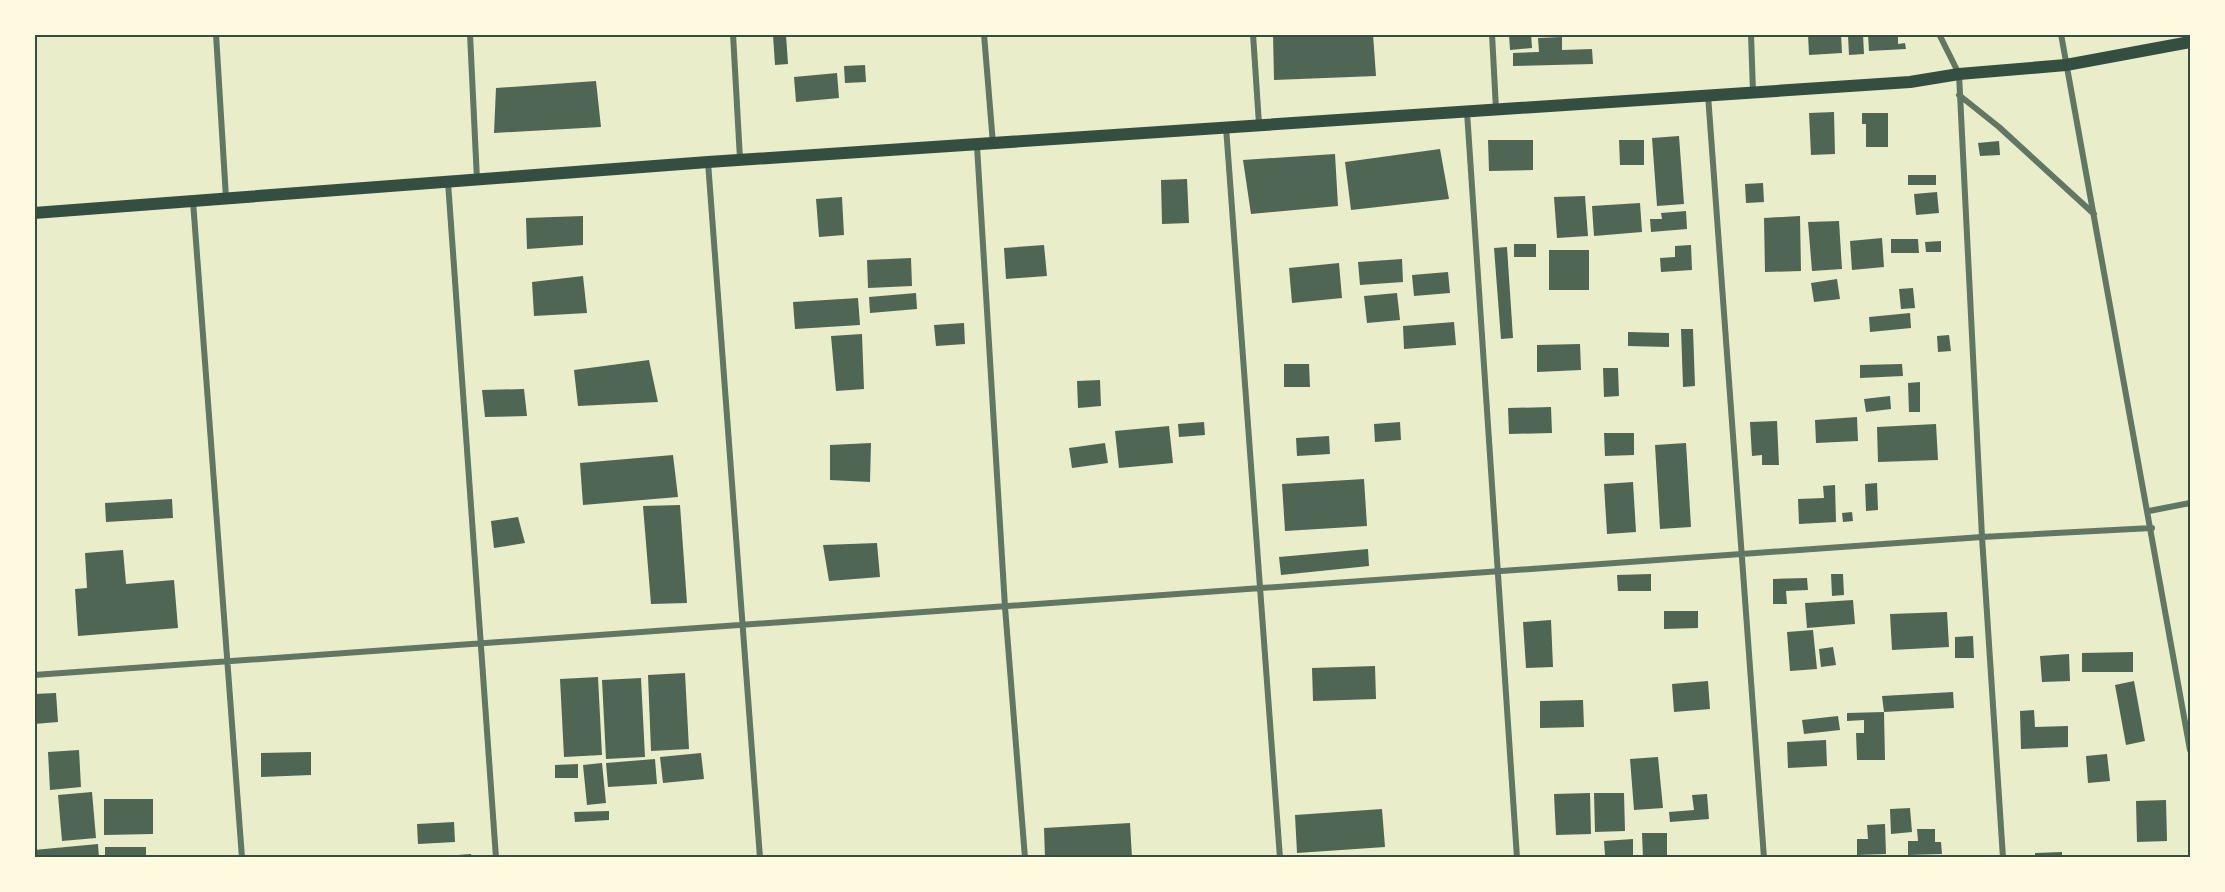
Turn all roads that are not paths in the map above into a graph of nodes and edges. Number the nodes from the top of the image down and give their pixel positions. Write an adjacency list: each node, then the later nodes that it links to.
1 (216, 34): 26 (street)
2 (470, 34): 24 (street)
3 (733, 34): 22 (street)
4 (984, 34): 20 (street)
5 (1252, 34): 18 (street)
6 (1492, 34): 16 (street)
7 (1751, 34): 13 (street)
8 (1939, 34): 12 (street)
9 (2061, 34): 11 (street)
10 (2190, 42): 11 (main road)
11 (2066, 65): 12 (main road); 29 (street)
12 (1959, 74): 13 (main road); 15 (street)
13 (1754, 92): 14 (main road)
14 (1708, 95): 16 (main road); 34 (street)
15 (1959, 95): 29 (street); 33 (street)
16 (1496, 109): 17 (main road)
17 (1467, 111): 18 (main road); 35 (street)
18 (1259, 124): 19 (main road)
19 (1226, 127): 20 (main road); 36 (street)
20 (993, 145): 21 (main road)
21 (977, 146): 22 (main road); 37 (street)
22 (741, 159): 23 (main road)
23 (708, 162): 24 (main road); 38 (street)
24 (477, 180): 25 (main road)
25 (448, 182): 26 (main road); 39 (street)
26 (226, 198): 27 (main road)
27 (193, 201): 28 (main road); 40 (street)
28 (34, 213)
29 (2095, 215): 31 (street)
30 (2190, 503): 31 (street)
31 (2149, 511): 32 (street)
32 (2152, 528): 33 (street); 42 (street)
33 (1982, 537): 34 (street); 50 (street)
34 (1741, 554): 35 (street); 49 (street)
35 (1499, 571): 36 (street); 48 (street)
36 (1261, 588): 37 (street); 47 (street)
37 (1005, 607): 38 (street); 46 (street)
38 (742, 625): 39 (street); 45 (street)
39 (481, 644): 40 (street); 44 (street)
40 (227, 662): 41 (street); 43 (street)
41 (34, 675)
42 (2190, 750)
43 (242, 858)
44 (496, 858)
45 (760, 858)
46 (1025, 858)
47 (1280, 858)
48 (1517, 858)
49 (1764, 858)
50 (2003, 858)

